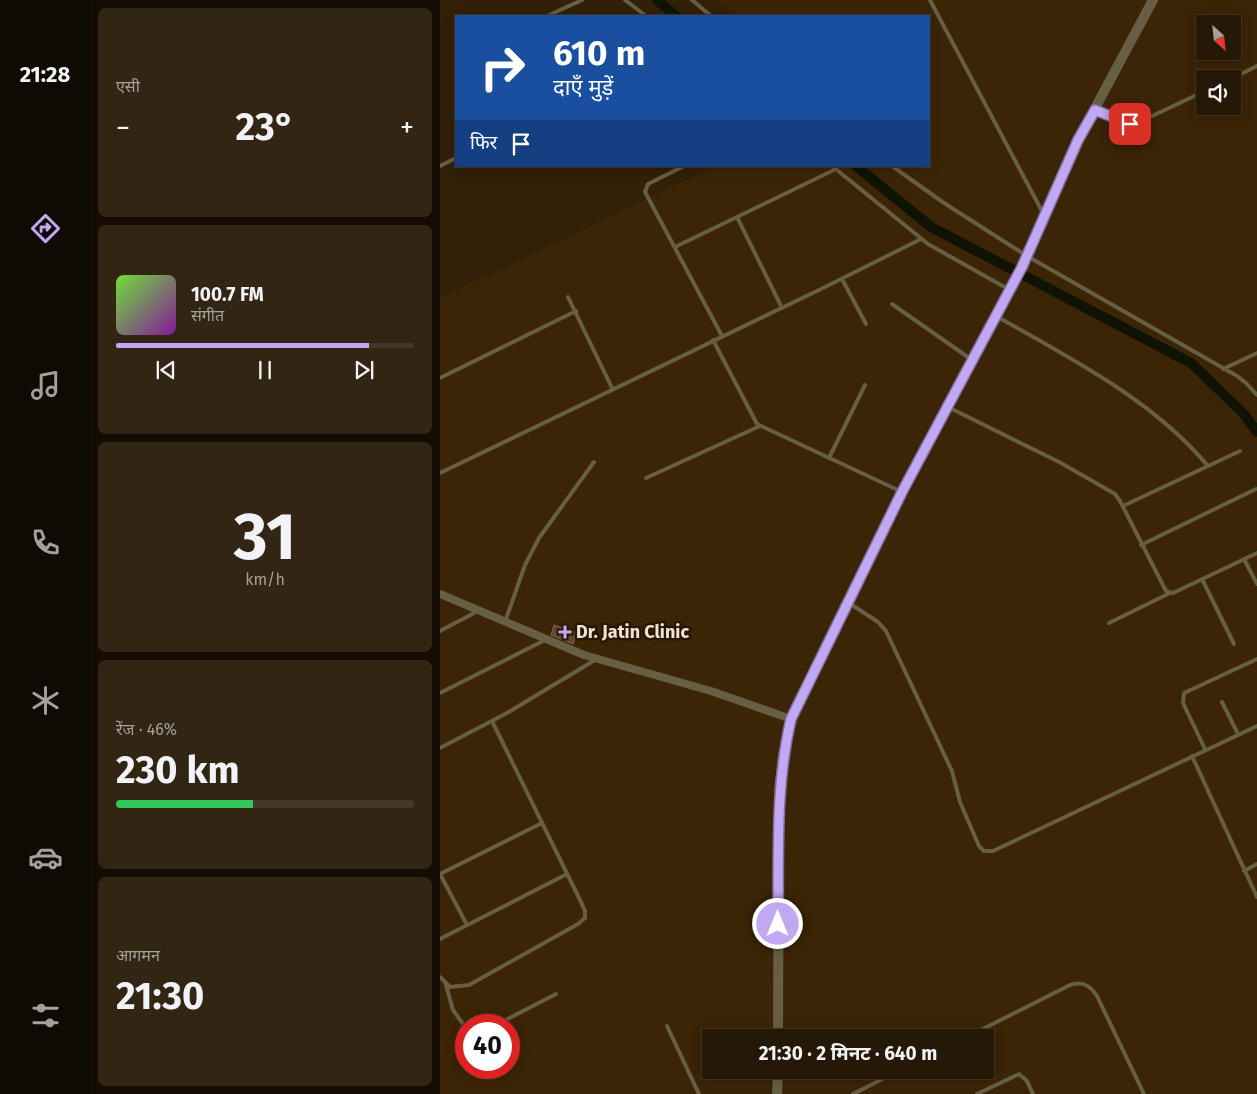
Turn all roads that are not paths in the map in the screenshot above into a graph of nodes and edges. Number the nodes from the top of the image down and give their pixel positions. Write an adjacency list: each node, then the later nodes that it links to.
1 (582, 0): 6 (lane)
2 (625, 0): 7 (lane)
3 (692, 0): 8 (lane)
4 (930, 0): 18 (lane)
5 (1153, 0): 12 (street)
6 (548, 15)
7 (645, 15)
8 (710, 15)
9 (1257, 66): 10 (lane)
10 (1241, 74)
11 (1196, 95): 12 (lane)
12 (1095, 110): 18 (street)
13 (455, 158): 14 (lane)
14 (440, 166)
15 (682, 167): 21 (lane)
16 (893, 167): 22 (lane)
17 (834, 168): 19 (lane); 20 (lane)
18 (1045, 216): 22 (street)
19 (737, 217): 21 (lane); 27 (lane)
20 (921, 239): 23 (lane); 24 (lane)
21 (675, 247): 31 (lane)
22 (1027, 256): 24 (street); 35 (lane)
23 (842, 279): 27 (lane); 30 (lane)
24 (1011, 288): 29 (street)
25 (568, 296): 28 (lane)
26 (892, 304): 34 (lane)
27 (782, 308): 31 (lane)
28 (576, 312): 36 (lane); 38 (lane)
29 (996, 316): 34 (street); 45 (lane)
30 (866, 324)
31 (722, 336): 32 (lane)
32 (713, 340): 38 (lane); 41 (lane)
33 (1257, 352): 35 (lane)
34 (972, 361): 40 (street)
35 (1223, 369): 39 (lane)
36 (440, 378)
37 (865, 385): 43 (lane)
38 (612, 388): 46 (lane)
39 (1257, 395)
40 (948, 406): 49 (street); 50 (lane)
41 (760, 426): 43 (lane); 47 (lane)
42 (1240, 451): 45 (lane)
43 (829, 458): 49 (lane)
44 (594, 462): 60 (lane)
45 (1208, 466): 50 (lane)
46 (440, 472)
47 (646, 478)
48 (1256, 489): 51 (lane)
49 (902, 492): 58 (street)
50 (1123, 506): 51 (lane)
51 (1141, 545): 56 (lane)
52 (1257, 553): 53 (lane)
53 (1244, 559): 54 (lane); 55 (lane)
54 (1202, 579): 56 (lane); 64 (lane)
55 (1257, 584)
56 (1170, 593): 61 (lane)
57 (440, 594): 59 (street)
58 (848, 602): 69 (street); 75 (lane)
59 (478, 611): 60 (street); 62 (lane)
60 (505, 622): 63 (street)
61 (1109, 623)
62 (440, 631)
63 (546, 640): 65 (street); 67 (lane)
64 (1234, 644)
65 (597, 659): 69 (street); 70 (lane)
66 (1257, 659): 74 (lane)
67 (440, 693)
68 (1222, 702): 72 (lane)
69 (791, 719): 90 (street)
70 (492, 721): 73 (lane); 76 (lane)
71 (1257, 726): 72 (lane)
72 (1238, 734): 74 (lane)
73 (440, 748)
74 (1205, 749): 75 (lane)
75 (1192, 756): 78 (lane)
76 (542, 823): 79 (lane); 80 (lane)
77 (1257, 864): 78 (lane)
78 (1244, 871): 81 (lane)
79 (440, 874): 82 (lane)
80 (567, 874): 82 (lane); 85 (lane)
81 (1257, 898)
82 (467, 925): 83 (lane)
83 (440, 939)
84 (440, 977): 85 (lane)
85 (446, 985): 87 (lane)
86 (556, 994): 88 (lane)
87 (456, 1014)
88 (517, 1014)
89 (667, 1026): 94 (lane)
90 (778, 1029)
91 (983, 1029): 99 (lane)
92 (778, 1079): 95 (street)
93 (882, 1079): 96 (lane)
94 (699, 1094)
95 (777, 1094)
96 (853, 1094)
97 (977, 1094): 98 (lane)
98 (1033, 1094)
99 (1144, 1094)

